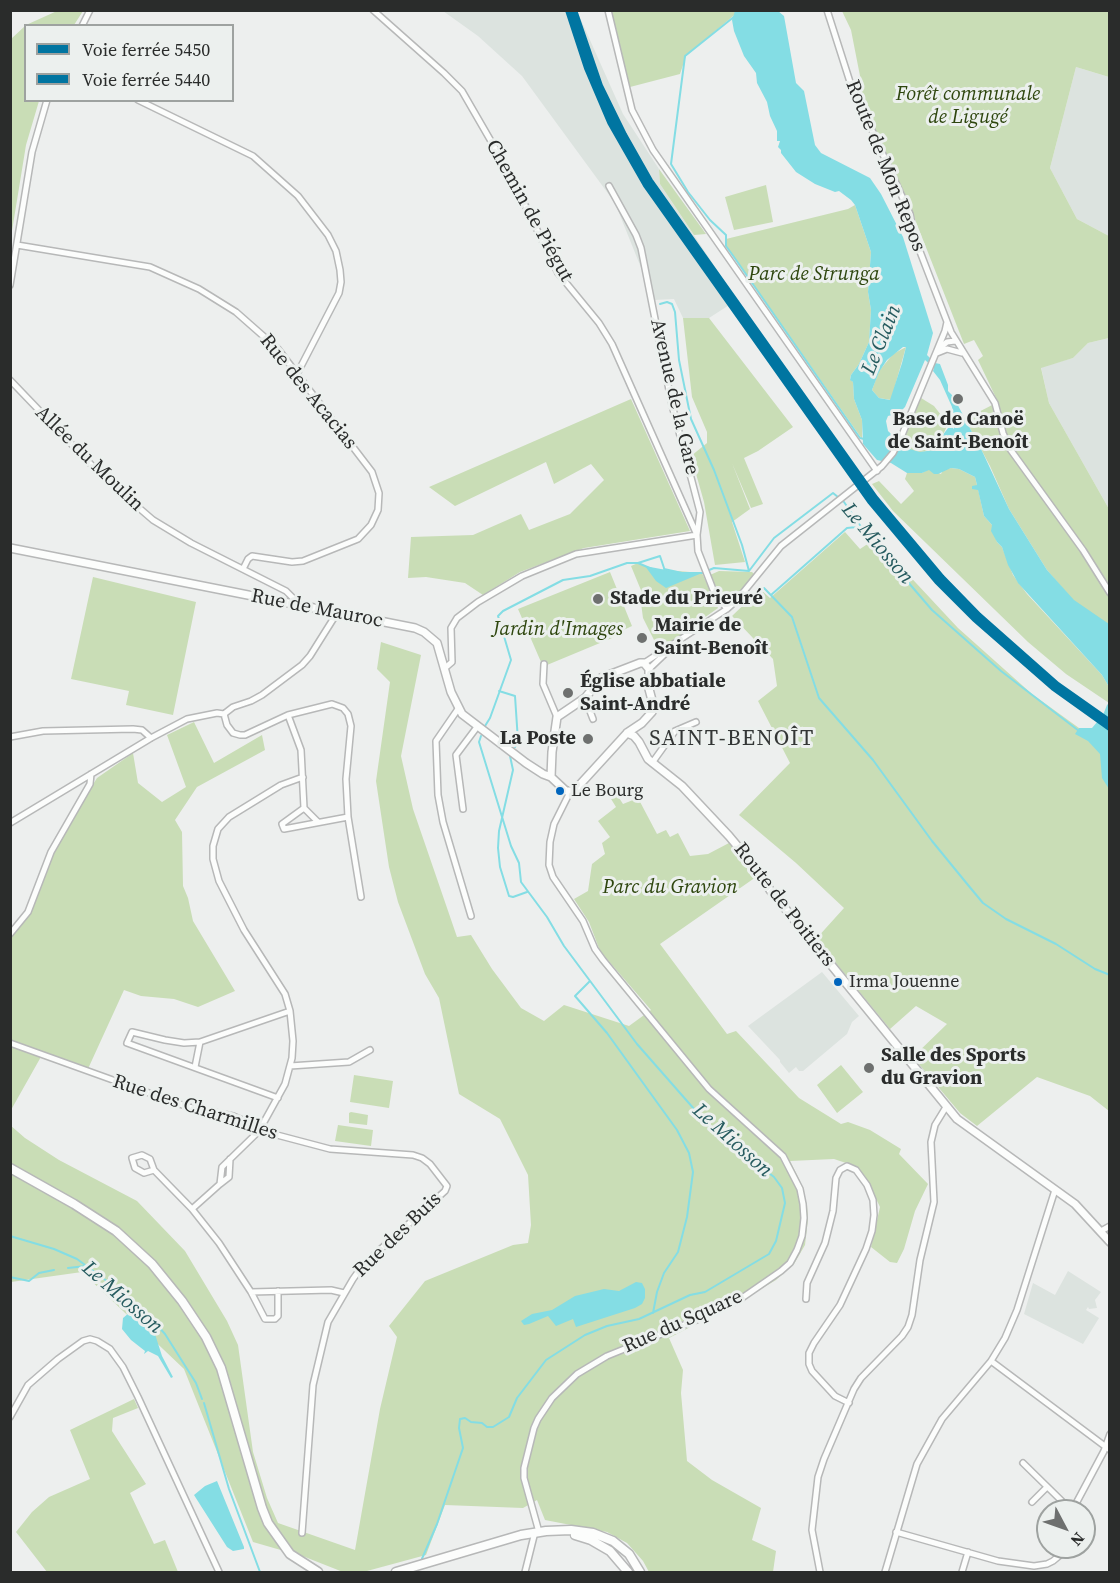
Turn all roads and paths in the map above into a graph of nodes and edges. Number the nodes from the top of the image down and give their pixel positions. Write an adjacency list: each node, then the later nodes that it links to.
1 (90, 10): 5 (street)
2 (373, 10): 18 (street, Chemin de Piégut)
3 (608, 10): 17 (street)
4 (827, 10): 11 (street, Route de Mon Repos)
5 (83, 24)
6 (46, 102): 9 (street)
7 (142, 102): 15 (street)
8 (609, 186): 18 (street, Avenue de la Gare)
9 (17, 245): 10 (street); 15 (street, Rue des Acacias)
10 (10, 285)
11 (947, 321): 12 (street, Route de Mon Repos); 13 (street)
12 (955, 341): 13 (street); 14 (street, Route de Mon Repos)
13 (936, 354): 14 (street); 17 (street)
14 (964, 354): 21 (street, Route de Mon Repos)
15 (297, 374): 20 (street, Rue des Acacias)
16 (10, 380): 20 (street, Allée du Moulin)
17 (877, 471): 23 (street)
18 (697, 535): 23 (street, Avenue de la Gare); 27 (street)
19 (10, 548): 22 (street, Rue de Mauroc)
20 (243, 569): 22 (street, Allée du Moulin)
21 (1110, 592)
22 (294, 604): 24 (street, Rue de Mauroc)
23 (727, 609): 26 (street)
24 (337, 613): 27 (street, Rue de Mauroc); 30 (street)
25 (544, 664): 32 (street)
26 (647, 666): 28 (street); 35 (street)
27 (445, 668): 29 (street, Rue de Mauroc)
28 (585, 698): 32 (street); 33 (street)
29 (458, 709): 36 (street, Rue de Mauroc); 52 (street)
30 (224, 714): 31 (street); 39 (street)
31 (288, 715): 43 (street); 48 (street)
32 (557, 717): 44 (street)
33 (593, 720)
34 (696, 722): 41 (street)
35 (642, 723): 37 (street); 40 (street)
36 (477, 727): 44 (street, Rue de Mauroc); 47 (street)
37 (627, 734): 40 (street, Route de Poitiers); 45 (street)
38 (10, 737): 39 (street)
39 (151, 738): 42 (street)
40 (639, 742): 41 (street, Route de Poitiers)
41 (652, 763): 61 (street, Route de Poitiers)
42 (91, 774): 50 (street); 53 (street)
43 (303, 777): 46 (street); 54 (street)
44 (551, 777): 45 (street, Rue de Mauroc)
45 (570, 792): 86 (street, Rue du Square)
46 (304, 808): 49 (street); 49 (street)
47 (463, 809)
48 (348, 817): 49 (street); 51 (street)
49 (318, 822)
50 (10, 823)
51 (361, 897)
52 (471, 916)
53 (10, 934)
54 (290, 1011): 55 (street); 58 (street)
55 (200, 1042): 59 (street); 59 (street)
56 (10, 1043): 62 (street, Rue des Charmilles)
57 (370, 1050): 58 (street)
58 (290, 1066): 60 (street)
59 (195, 1067): 60 (street)
60 (278, 1098): 62 (street)
61 (946, 1107): 66 (street, Route de Poitiers); 76 (street)
62 (260, 1129): 63 (street, Rue des Charmilles); 67 (street)
63 (384, 1152): 73 (street, Rue des Buis)
64 (10, 1168): 92 (main road)
65 (154, 1170): 67 (street)
66 (1055, 1190): 69 (street, Route de Poitiers); 75 (street)
67 (192, 1209): 72 (street)
68 (1110, 1226): 69 (street)
69 (1101, 1231): 70 (street, Route de Poitiers)
70 (1110, 1242)
71 (278, 1291): 72 (street); 72 (street); 73 (street)
72 (251, 1292)
73 (344, 1293): 88 (street, Rue des Buis)
74 (806, 1299): 76 (street)
75 (991, 1361): 79 (street); 87 (street)
76 (849, 1403): 97 (street)
77 (10, 1417): 91 (street)
78 (1110, 1434): 79 (street)
79 (1107, 1448): 83 (street)
80 (1023, 1463): 81 (street)
81 (1047, 1487): 82 (street); 84 (street)
82 (1060, 1499)
83 (1079, 1499)
84 (1032, 1502)
85 (556, 1531): 86 (main road); 95 (main road); 96 (main road)
86 (537, 1532): 93 (main road); 94 (street)
87 (896, 1532): 89 (street); 98 (street)
88 (302, 1533)
89 (968, 1552): 90 (street); 99 (street)
90 (1054, 1559)
91 (219, 1572)
92 (318, 1572)
93 (396, 1572)
94 (525, 1572)
95 (628, 1572)
96 (640, 1572)
97 (820, 1572)
98 (885, 1572)
99 (962, 1572)

